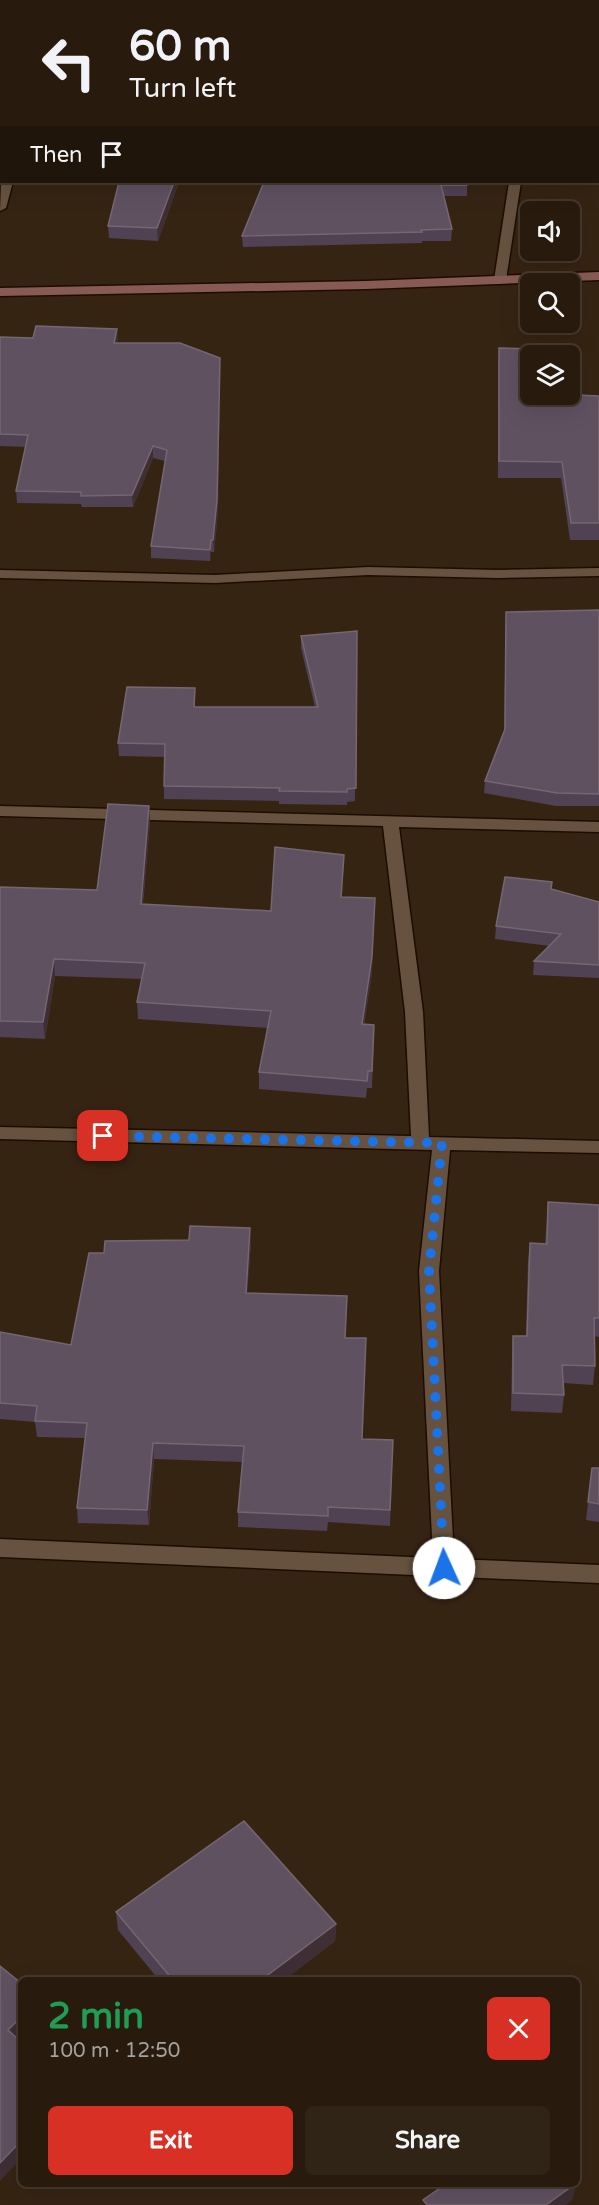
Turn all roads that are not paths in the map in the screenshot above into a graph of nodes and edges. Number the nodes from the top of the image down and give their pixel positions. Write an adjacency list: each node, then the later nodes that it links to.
1 (7, 183): 3 (street)
2 (515, 183): 5 (street)
3 (0, 208)
4 (599, 276): 5 (main road)
5 (500, 280): 6 (main road)
6 (0, 292)
7 (599, 572): 8 (street)
8 (0, 574)
9 (0, 811): 10 (street)
10 (390, 820): 11 (street); 13 (street)
11 (599, 827)
12 (0, 1133): 13 (street)
13 (420, 1142): 14 (street)
14 (442, 1143): 15 (street); 17 (street)
15 (599, 1147)
16 (0, 1548): 17 (street)
17 (444, 1568): 18 (street)
18 (599, 1574)

